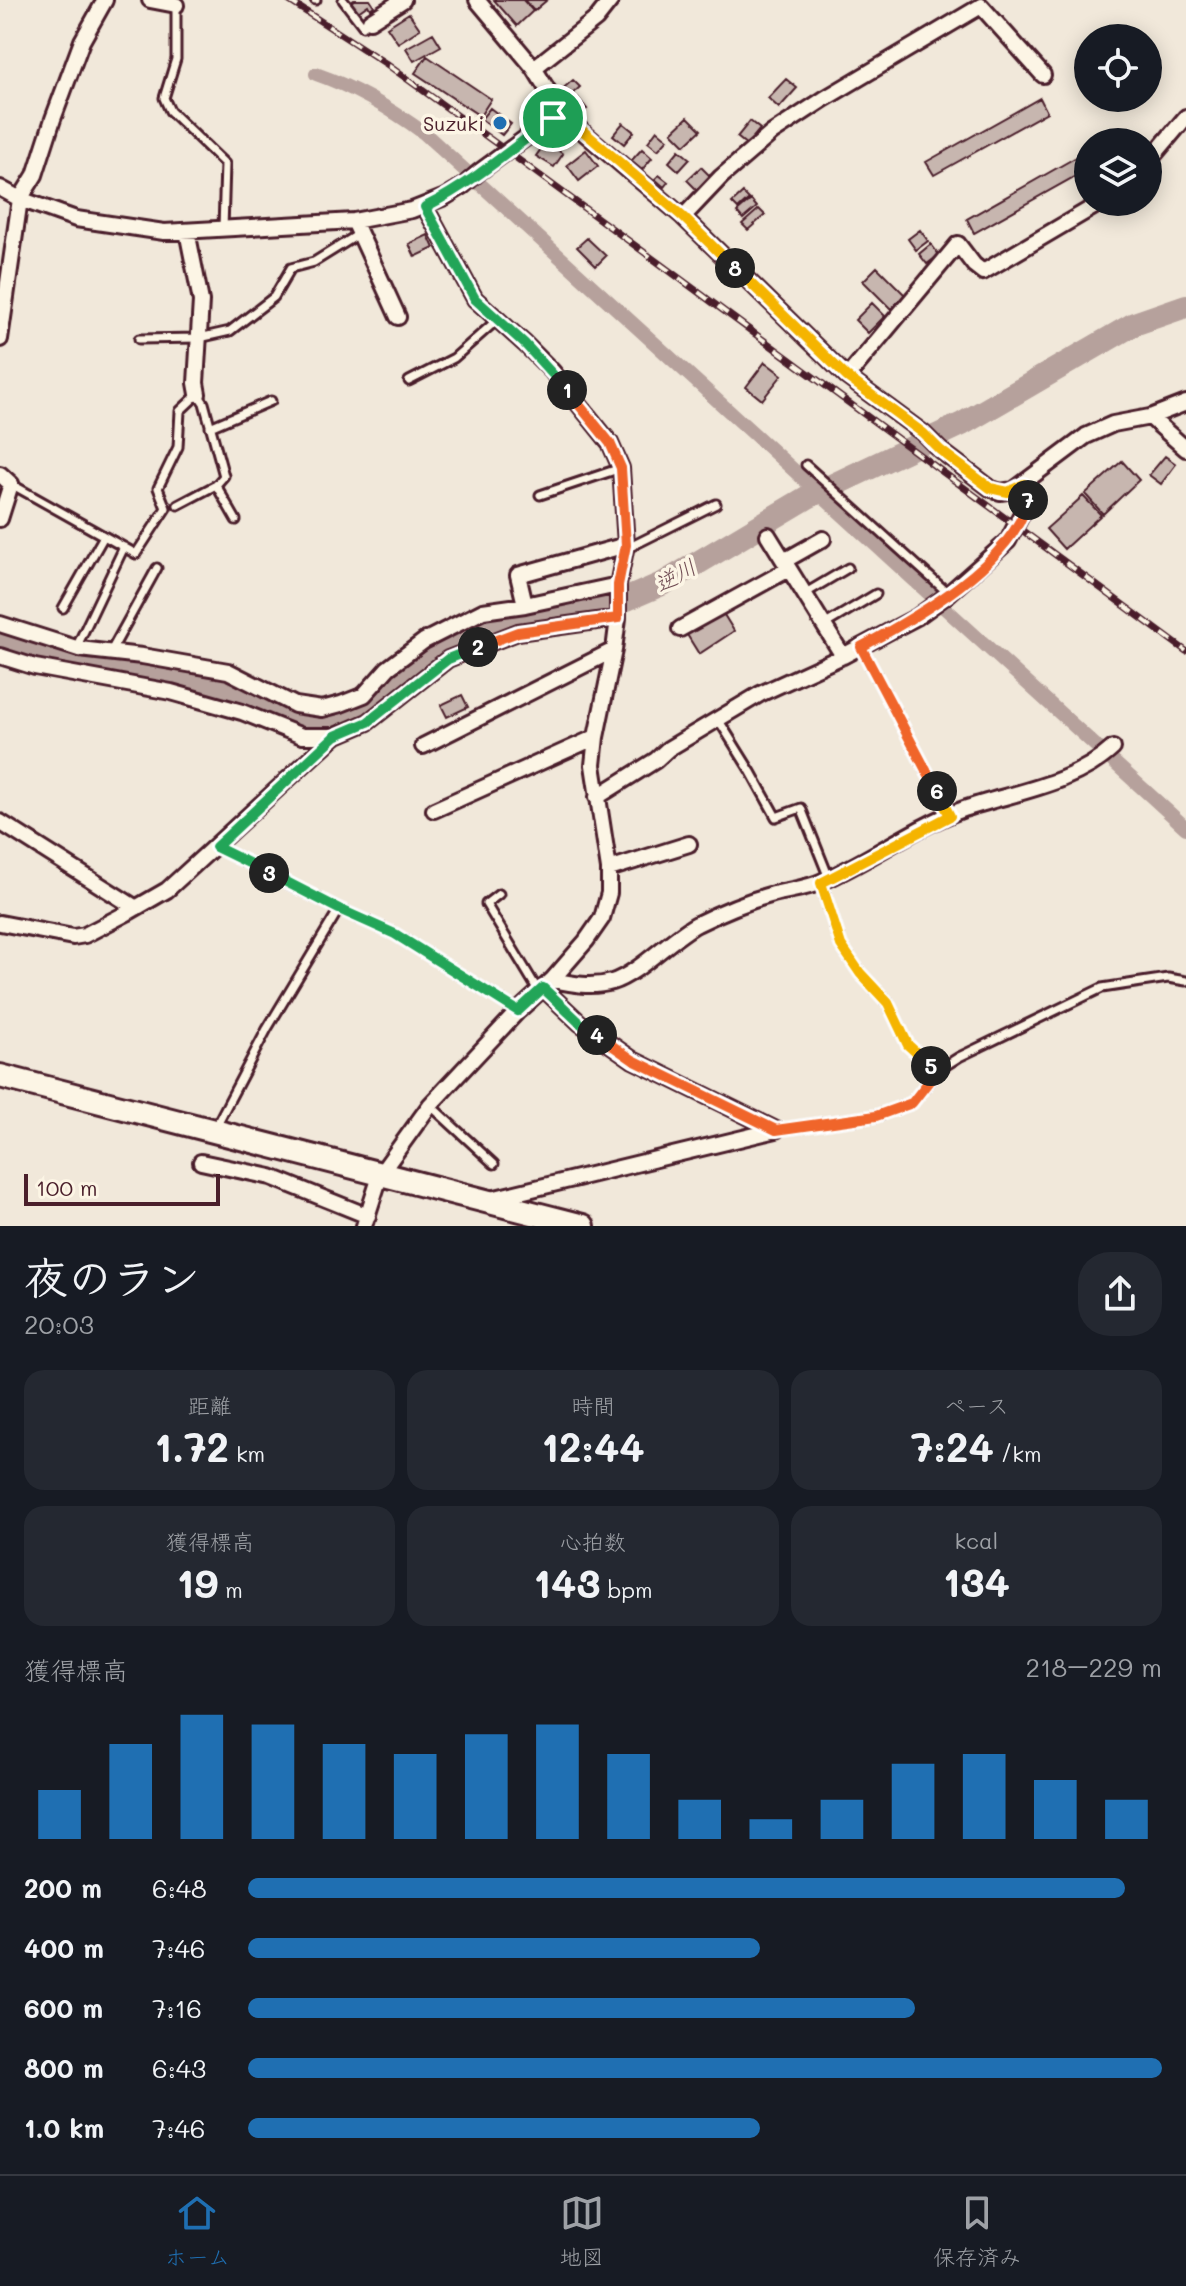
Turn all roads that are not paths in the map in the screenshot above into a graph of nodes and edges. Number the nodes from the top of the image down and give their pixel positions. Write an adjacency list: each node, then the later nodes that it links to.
1 (105, 0): 15 (street)
2 (150, 0): 7 (street)
3 (343, 0): 8 (lane)
4 (403, 0): 8 (street)
5 (477, 0): 9 (street)
6 (611, 0): 9 (street)
7 (176, 5): 20 (lane)
8 (370, 21)
9 (534, 68): 11 (street)
10 (1043, 75): 18 (street)
11 (561, 112): 16 (street); 18 (street)
12 (1186, 117): 13 (street)
13 (1162, 145)
14 (0, 188): 15 (street)
15 (20, 199): 21 (street); 25 (street)
16 (425, 207): 19 (street); 23 (street)
17 (1078, 216): 27 (street)
18 (683, 217): 27 (street)
19 (357, 227): 20 (street); 22 (street); 24 (lane)
20 (223, 229): 21 (street)
21 (187, 231): 24 (street)
22 (398, 317)
23 (497, 320): 28 (lane); 36 (street)
24 (199, 338): 26 (lane); 29 (street)
25 (0, 339)
26 (139, 339)
27 (847, 377): 38 (street)
28 (409, 381)
29 (198, 394): 33 (lane); 48 (lane)
30 (271, 401): 33 (lane)
31 (1186, 403): 32 (street)
32 (1150, 417): 34 (street); 38 (street)
33 (210, 427): 39 (lane)
34 (1186, 449)
35 (806, 465): 56 (lane)
36 (621, 468): 40 (lane); 49 (street)
37 (6, 479): 43 (street); 46 (lane)
38 (1024, 484): 56 (street)
39 (216, 485): 42 (lane); 44 (lane)
40 (540, 495)
41 (716, 504): 49 (lane)
42 (178, 505)
43 (0, 519)
44 (236, 520)
45 (768, 535): 50 (street)
46 (104, 536): 48 (lane); 58 (lane)
47 (823, 539): 50 (street)
48 (124, 547): 64 (lane)
49 (626, 547): 53 (street); 57 (street)
50 (787, 565): 54 (street); 62 (street)
51 (157, 568): 66 (lane)
52 (848, 568): 54 (lane)
53 (619, 587): 57 (street); 59 (street)
54 (804, 594): 61 (street)
55 (876, 594): 61 (lane)
56 (948, 595): 63 (street)
57 (525, 605): 66 (street)
58 (63, 608)
59 (618, 612): 65 (street); 70 (street)
60 (0, 624): 64 (street)
61 (824, 625): 68 (street)
62 (680, 629)
63 (861, 647): 68 (street); 76 (lane)
64 (76, 648): 66 (street)
65 (614, 650): 71 (street); 72 (street)
66 (110, 653)
67 (0, 656): 70 (street)
68 (843, 656): 69 (street)
69 (718, 719): 74 (street); 81 (lane)
70 (335, 736): 79 (street)
71 (596, 737): 74 (street); 75 (street)
72 (423, 746)
73 (1109, 753): 76 (street)
74 (597, 797): 80 (street)
75 (434, 810)
76 (950, 816): 81 (street)
77 (0, 822): 83 (street)
78 (689, 844): 80 (street)
79 (216, 847): 83 (street); 84 (lane)
80 (609, 869): 87 (street)
81 (825, 880): 87 (street); 89 (lane)
82 (499, 894): 87 (lane)
83 (136, 908): 85 (street)
84 (339, 909): 88 (lane); 92 (lane)
85 (0, 923)
86 (1186, 981): 89 (lane)
87 (545, 986): 88 (street); 93 (street)
88 (518, 1011): 91 (street)
89 (937, 1071): 93 (lane)
90 (0, 1076): 92 (street)
91 (430, 1105): 95 (lane); 96 (street)
92 (213, 1130): 96 (street)
93 (776, 1130): 97 (street)
94 (201, 1162): 98 (street)
95 (494, 1164)
96 (381, 1173): 97 (street); 98 (street)
97 (483, 1201): 99 (street)
98 (366, 1221)
99 (583, 1226)

